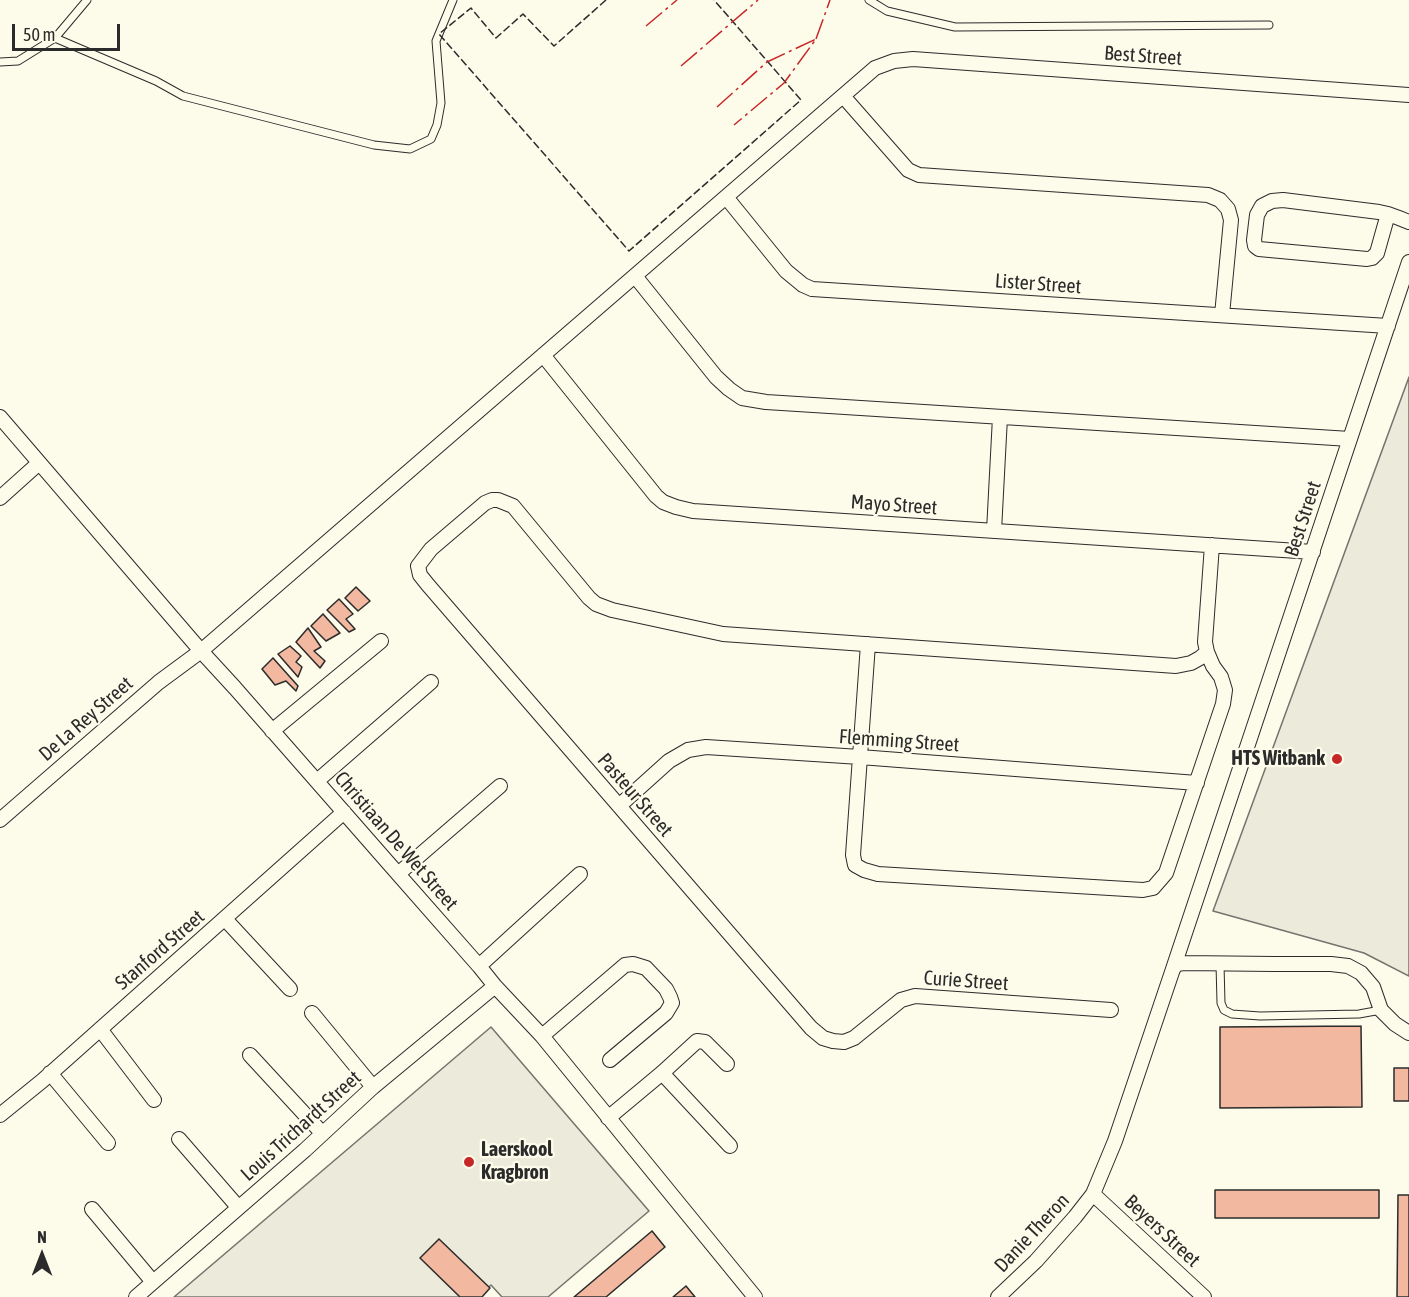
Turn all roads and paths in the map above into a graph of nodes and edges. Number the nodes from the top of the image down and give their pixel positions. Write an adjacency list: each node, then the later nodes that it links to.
1 (87, 0): 5 (lane)
2 (453, 0): 5 (lane)
3 (869, 0): 4 (lane)
4 (1269, 25)
5 (55, 38): 6 (lane)
6 (0, 62)
7 (875, 68): 8 (street, Best Street); 9 (street, De La Rey Street)
8 (1409, 95)
9 (843, 96): 10 (street, De La Rey Street); 15 (street)
10 (726, 197): 14 (street, De La Rey Street); 15 (street, Lister Street)
11 (1388, 214): 11 (street); 12 (street)
12 (1409, 222)
13 (1409, 262): 16 (street, Best Street)
14 (634, 276): 17 (street, De La Rey Street); 19 (street)
15 (1222, 315): 16 (street, Lister Street)
16 (1388, 326): 20 (street, Best Street)
17 (543, 355): 23 (street, Mayo Street); 28 (street, De La Rey Street)
18 (0, 417): 21 (street, Christiaan De Wet Street)
19 (1000, 417): 20 (street); 23 (street)
20 (1350, 438): 25 (street, Best Street)
21 (39, 463): 22 (street); 28 (street, Christiaan De Wet Street)
22 (0, 498)
23 (994, 531): 24 (street, Mayo Street)
24 (1212, 545): 25 (street, Mayo Street); 29 (street)
25 (1313, 552): 44 (street, Best Street)
26 (381, 641): 31 (street)
27 (868, 644): 29 (street); 32 (street); 36 (street, Pasteur Street)
28 (201, 651): 31 (street, Christiaan De Wet Street); 38 (street, De La Rey Street)
29 (1207, 652): 34 (street)
30 (431, 682): 33 (street)
31 (272, 731): 33 (street, Christiaan De Wet Street)
32 (860, 757): 34 (street, Flemming Street); 34 (street); 36 (street, Flemming Street)
33 (317, 781): 37 (street, Christiaan De Wet Street)
34 (1197, 783)
35 (500, 786): 39 (street)
36 (619, 806): 53 (street, Pasteur Street)
37 (344, 812): 39 (street, Christiaan De Wet Street); 41 (street, Stanford Street)
38 (0, 820)
39 (399, 874): 43 (street, Christiaan De Wet Street)
40 (580, 874): 43 (street)
41 (225, 919): 46 (street); 50 (street, Stanford Street)
42 (1220, 964): 44 (street); 48 (street); 48 (lane)
43 (479, 966): 45 (street, Christiaan De Wet Street)
44 (1173, 969): 67 (street, Danie Theron)
45 (495, 986): 52 (street, Christiaan De Wet Street); 59 (street, Louis Trichardt Street)
46 (290, 989)
47 (1111, 1010): 53 (street, Curie Street)
48 (1381, 1010): 51 (street)
49 (312, 1013): 59 (street)
50 (100, 1029): 57 (street, Stanford Street); 60 (street)
51 (1409, 1033)
52 (542, 1036): 55 (street); 62 (street, Christiaan De Wet Street)
53 (833, 1041)
54 (250, 1055): 63 (street)
55 (610, 1060)
56 (727, 1064): 58 (street)
57 (50, 1073): 61 (street, Stanford Street); 65 (street)
58 (662, 1073): 62 (street); 66 (street)
59 (373, 1087): 63 (street, Louis Trichardt Street)
60 (154, 1100)
61 (0, 1115)
62 (608, 1118): 72 (street, Christiaan De Wet Street)
63 (322, 1133): 68 (street, Louis Trichardt Street)
64 (179, 1139): 68 (street)
65 (108, 1143)
66 (730, 1146)
67 (1093, 1194): 73 (street, Danie Theron); 74 (street, Beyers Street)
68 (238, 1207): 70 (street, Louis Trichardt Street)
69 (92, 1209): 70 (street)
70 (153, 1282): 71 (street, Louis Trichardt Street)
71 (136, 1297)
72 (755, 1297)
73 (998, 1297)
74 (1204, 1297)

